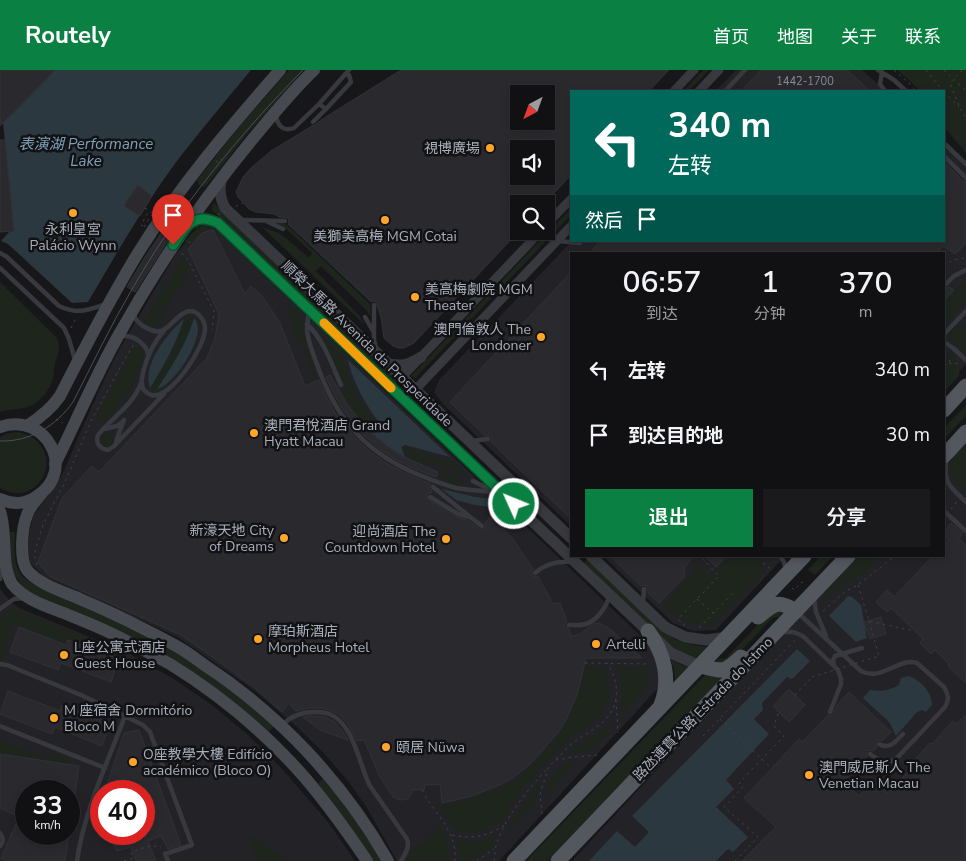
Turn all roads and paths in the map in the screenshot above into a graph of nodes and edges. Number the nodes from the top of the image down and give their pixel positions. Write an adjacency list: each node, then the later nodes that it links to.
1 (280, 70): 30 (main road)
2 (314, 70): 25 (main road)
3 (694, 70): 13 (street)
4 (719, 70): 14 (street)
5 (745, 70): 15 (lane)
6 (894, 70): 18 (path)
7 (926, 70): 19 (path)
8 (944, 70): 12 (path)
9 (962, 70): 12 (path)
10 (880, 71): 16 (lane); 17 (lane)
11 (347, 72): 22 (lane); 24 (lane)
12 (954, 80): 20 (path); 23 (path)
13 (675, 90)
14 (700, 90)
15 (726, 90)
16 (884, 90)
17 (905, 90)
18 (915, 90)
19 (942, 90)
20 (966, 92)
21 (945, 93): 23 (path)
22 (319, 104): 24 (lane); 25 (lane)
23 (960, 108): 26 (path); 27 (path)
24 (326, 109): 28 (lane)
25 (275, 112): 33 (main road)
26 (966, 112)
27 (966, 118)
28 (312, 122)
29 (945, 144): 32 (lane)
30 (208, 154): 33 (path); 56 (main road)
31 (945, 157): 34 (lane)
32 (966, 164)
33 (228, 169): 40 (street, 順榮大馬路 Avenida da Prosperidade); 44 (main road)
34 (966, 178)
35 (164, 196): 37 (path, bridge)
36 (570, 200): 41 (street)
37 (160, 202): 39 (path, bridge); 44 (path, bridge)
38 (243, 204): 44 (path, bridge)
39 (149, 211)
40 (234, 216): 42 (lane); 75 (street, 順榮大馬路 Avenida da Prosperidade)
41 (555, 216)
42 (265, 221): 43 (lane); 46 (lane)
43 (284, 221)
44 (194, 225): 58 (main road); 59 (street, 順榮大馬路 Avenida da Prosperidade)
45 (570, 227): 48 (street)
46 (282, 229)
47 (532, 240): 72 (street)
48 (557, 240): 49 (lane); 83 (street)
49 (570, 242)
50 (0, 253): 60 (lane)
51 (966, 258): 52 (path)
52 (945, 265)
53 (0, 268): 67 (lane)
54 (966, 270): 55 (lane)
55 (946, 284)
56 (109, 303): 60 (lane); 76 (main road)
57 (374, 305): 65 (lane)
58 (134, 308): 64 (lane); 68 (main road)
59 (309, 309): 63 (lane); 90 (street, 順榮大馬路 Avenida da Prosperidade)
60 (79, 311): 67 (path)
61 (966, 311): 66 (lane)
62 (365, 317): 65 (lane)
63 (307, 324): 80 (lane); 97 (lane)
64 (165, 329): 71 (lane); 82 (lane)
65 (374, 332): 75 (lane)
66 (945, 333)
67 (68, 335): 76 (lane)
68 (116, 340): 69 (lane); 94 (main road)
69 (136, 340): 71 (lane); 121 (path)
70 (945, 343): 74 (lane)
71 (148, 356): 79 (lane)
72 (421, 357): 75 (street); 78 (street)
73 (945, 358): 77 (path)
74 (966, 360)
75 (386, 361): 78 (street, 順榮大馬路 Avenida da Prosperidade)
76 (76, 364): 85 (main road)
77 (945, 364)
78 (402, 377): 83 (street, 順榮大馬路 Avenida da Prosperidade); 90 (street)
79 (142, 382): 82 (lane); 87 (lane)
80 (342, 385)
81 (966, 386): 84 (main road)
82 (170, 388): 92 (lane)
83 (416, 389): 91 (street, 順榮大馬路 Avenida da Prosperidade)
84 (945, 409)
85 (28, 426): 86 (main road); 94 (main road)
86 (0, 427)
87 (103, 430): 92 (lane); 92 (lane)
88 (966, 432): 93 (main road)
89 (488, 439): 91 (lane)
90 (447, 441): 103 (street, 順榮大馬路 Avenida da Prosperidade)
91 (469, 441): 109 (street, 順榮大馬路 Avenida da Prosperidade)
92 (116, 444)
93 (947, 452): 100 (lane)
94 (56, 464): 98 (main road)
95 (473, 480): 97 (lane)
96 (433, 487): 106 (lane)
97 (494, 492): 103 (lane)
98 (42, 493): 101 (main road); 170 (main road)
99 (430, 496): 106 (lane)
100 (961, 498): 102 (lane); 105 (path)
101 (0, 500)
102 (966, 502)
103 (514, 504): 110 (street, 順榮大馬路 Avenida da Prosperidade)
104 (0, 511): 119 (main road)
105 (945, 512): 108 (lane)
106 (470, 517): 107 (lane)
107 (482, 526)
108 (966, 531)
109 (570, 537)
110 (570, 552)
111 (592, 557): 132 (street)
112 (701, 557): 130 (path)
113 (781, 557): 123 (lane)
114 (803, 557): 123 (main road)
115 (847, 557): 128 (main road, 路氹連貫公路 Estrada do Istmo)
116 (894, 557): 120 (path)
117 (578, 559): 122 (lane); 129 (street, 順榮大馬路 Avenida da Prosperidade)
118 (884, 559): 120 (path)
119 (2, 565): 124 (lane); 131 (main road)
120 (883, 565): 125 (path)
121 (39, 568)
122 (535, 572)
123 (786, 575): 146 (main road)
124 (0, 578)
125 (858, 584): 137 (path); 138 (path)
126 (644, 589): 132 (lane)
127 (735, 591): 136 (path)
128 (814, 593): 135 (main road, 路氹連貫公路 Estrada do Istmo); 137 (lane)
129 (613, 598): 133 (lane); 133 (lane); 141 (street, 順榮大馬路 Avenida da Prosperidade)
130 (697, 598): 136 (path); 145 (path)
131 (30, 600): 134 (lane); 181 (main road)
132 (643, 606): 145 (street)
133 (604, 608): 139 (lane)
134 (0, 609)
135 (796, 611): 143 (main road, 路氹連貫公路 Estrada do Istmo); 146 (main road); 147 (lane)
136 (713, 613): 140 (path)
137 (818, 617): 147 (lane)
138 (869, 621): 142 (path); 160 (path, bridge)
139 (569, 625)
140 (698, 629)
141 (648, 631): 157 (street, 順榮大馬路 Avenida da Prosperidade); 164 (main road)
142 (914, 631)
143 (774, 634): 144 (lane); 157 (main road); 200 (main road, 路氹連貫公路 Estrada do Istmo)
144 (801, 635): 156 (lane); 168 (path)
145 (683, 636): 146 (street)
146 (728, 637): 157 (main road)
147 (828, 640): 148 (lane)
148 (835, 647): 150 (lane); 151 (lane)
149 (862, 648): 150 (lane)
150 (856, 650): 151 (lane)
151 (842, 653): 156 (lane); 175 (lane)
152 (585, 663): 153 (path)
153 (607, 663): 155 (path); 162 (path)
154 (0, 664): 167 (lane)
155 (655, 665)
156 (834, 665): 158 (lane)
157 (700, 666): 164 (main road)
158 (840, 674): 159 (lane); 161 (lane)
159 (845, 678)
160 (794, 695)
161 (834, 698): 163 (lane); 166 (lane)
162 (616, 699): 174 (path); 177 (path)
163 (837, 705)
164 (659, 709): 174 (main road)
165 (779, 712): 176 (path)
166 (830, 712)
167 (125, 716): 179 (lane); 189 (lane)
168 (720, 718): 172 (path); 176 (path)
169 (0, 726): 179 (lane)
170 (281, 726): 181 (main road); 194 (main road); 195 (lane)
171 (903, 734): 173 (lane)
172 (703, 736)
173 (879, 744)
174 (618, 753): 177 (path); 184 (main road)
175 (870, 754)
176 (762, 759): 180 (path); 201 (path)
177 (556, 760): 178 (path)
178 (549, 766): 183 (path); 184 (path)
179 (105, 768): 190 (lane)
180 (771, 768)
181 (306, 778): 193 (main road)
182 (422, 790): 186 (path)
183 (506, 824): 186 (path); 188 (path)
184 (544, 830): 199 (main road)
185 (0, 833): 187 (lane)
186 (451, 834): 196 (path)
187 (0, 846)
188 (496, 848): 197 (path); 198 (path)
189 (166, 854): 191 (path); 192 (lane)
190 (76, 861)
191 (124, 861)
192 (168, 861)
193 (367, 861)
194 (388, 861)
195 (401, 861)
196 (455, 861)
197 (476, 861)
198 (494, 861)
199 (514, 861)
200 (558, 861)
201 (735, 861)

